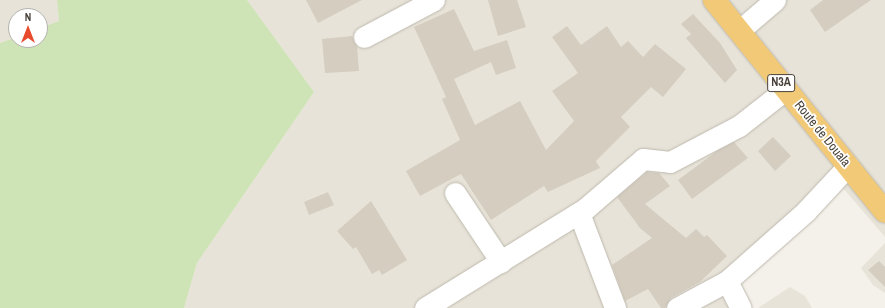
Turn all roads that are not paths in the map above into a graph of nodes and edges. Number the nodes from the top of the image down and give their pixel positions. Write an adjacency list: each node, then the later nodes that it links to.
1 (434, 0): 5 (street)
2 (714, 0): 4 (highway, Route de Douala / N3A)
3 (775, 0): 4 (street)
4 (740, 30): 6 (highway, Route de Douala / N3A)
5 (364, 37)
6 (786, 90): 7 (highway, Route de Douala / N3A); 10 (street)
7 (848, 166): 9 (highway, Route de Douala / N3A); 12 (street)
8 (455, 192): 11 (street)
9 (885, 212)
10 (579, 213): 11 (street); 14 (street)
11 (501, 262): 13 (street)
12 (727, 281): 15 (street); 16 (street)
13 (425, 308)
14 (614, 308)
15 (677, 308)
16 (741, 308)

